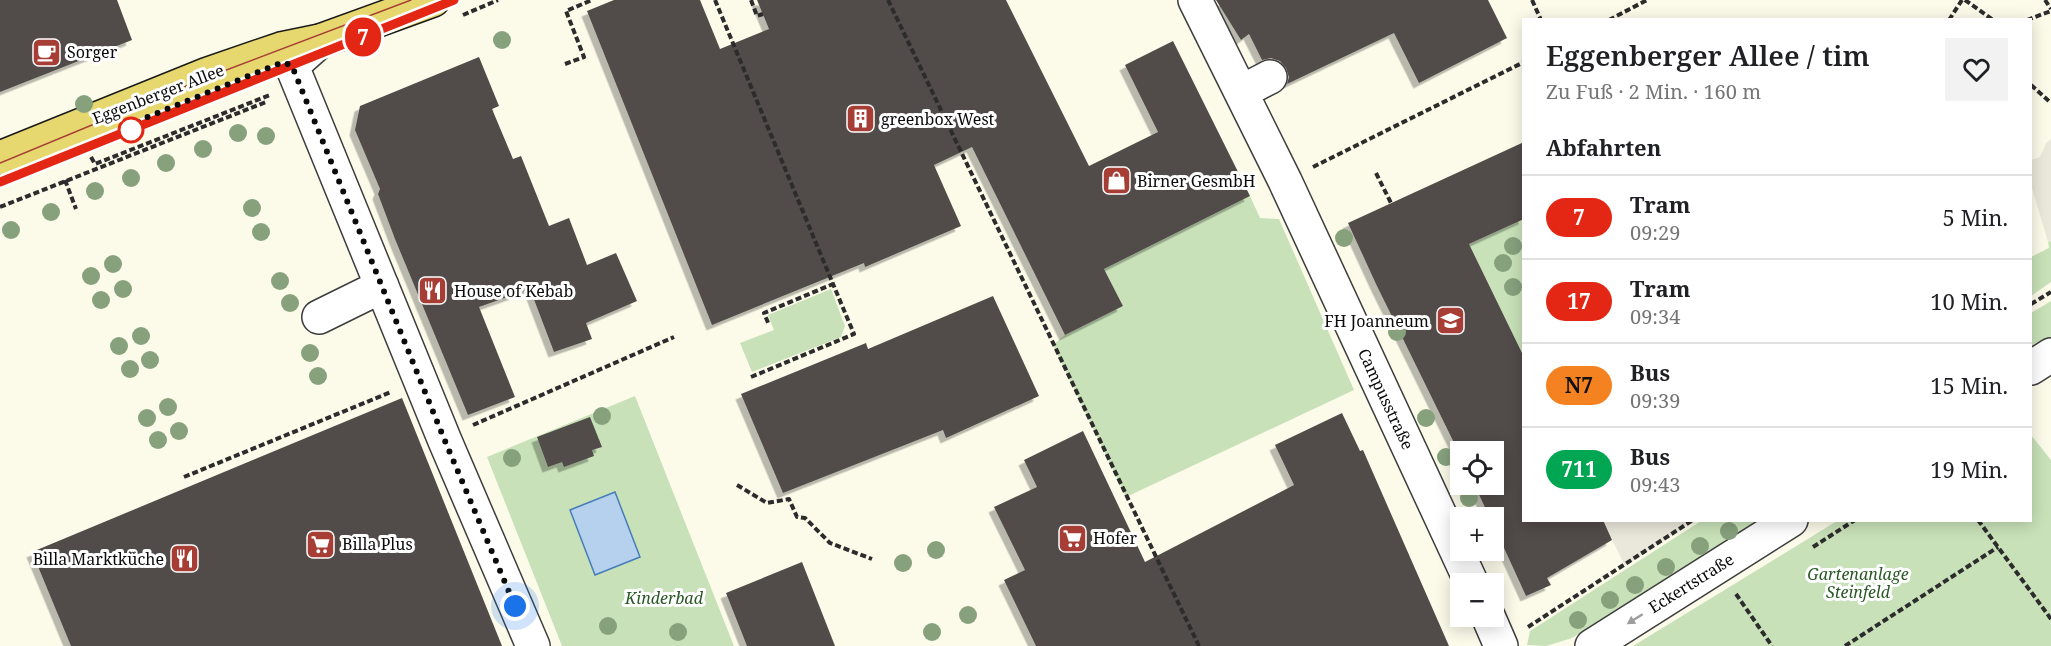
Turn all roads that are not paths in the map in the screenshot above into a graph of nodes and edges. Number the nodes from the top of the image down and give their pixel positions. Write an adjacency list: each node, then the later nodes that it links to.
1 (433, 0): 3 (main road, Eggenberger Allee)
2 (1194, 0): 6 (street, Campusstraße)
3 (320, 41): 4 (main road, Eggenberger Allee); 7 (main road, Eggenberger Allee)
4 (287, 64): 8 (main road, Eggenberger Allee); 9 (street)
5 (1270, 77): 6 (street)
6 (1241, 92): 14 (street, Campusstraße)
7 (0, 158)
8 (0, 177)
9 (382, 286): 10 (street); 17 (street)
10 (319, 317)
11 (2051, 355): 12 (street)
12 (2032, 367)
13 (1788, 522): 18 (street, Eckertstraße, one-way to 18)
14 (1467, 573)
15 (1502, 627): 16 (street)
16 (1514, 637)
17 (532, 646)
18 (1592, 646)

